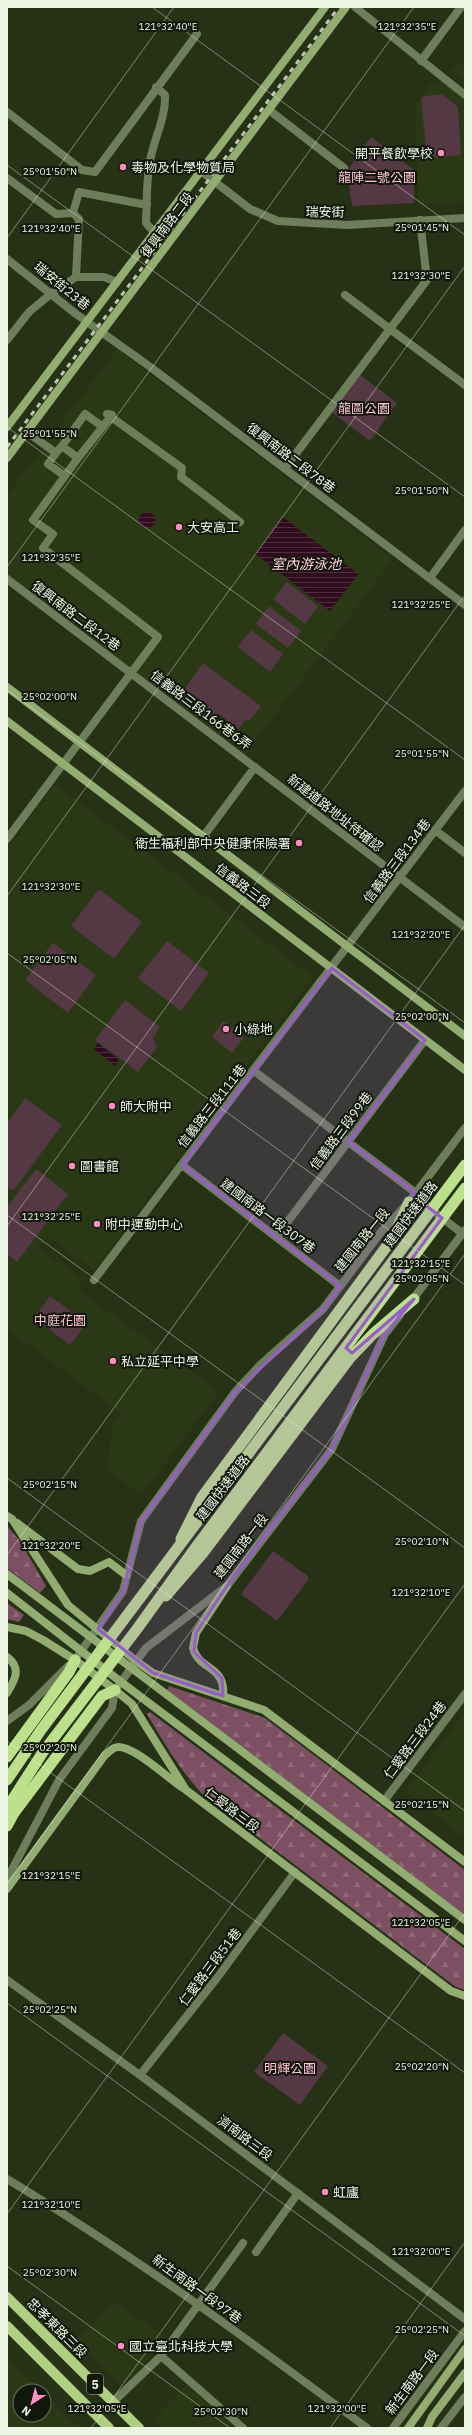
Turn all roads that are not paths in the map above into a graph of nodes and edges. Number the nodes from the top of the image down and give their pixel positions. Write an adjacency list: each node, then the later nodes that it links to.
1 (325, 7): 12 (main road, 復興南路二段)
2 (346, 7): 9 (main road, 復興南路二段)
3 (356, 7): 6 (street)
4 (461, 7): 6 (street)
5 (197, 34): 7 (street)
6 (421, 61): 8 (street)
7 (156, 87): 10 (street); 15 (street)
8 (465, 95)
9 (268, 110): 11 (street); 14 (main road, 復興南路二段)
10 (7, 112)
11 (344, 168)
12 (201, 171): 14 (street, 瑞安街); 19 (main road, 復興南路二段)
13 (7, 178): 16 (street)
14 (214, 183): 18 (street, 瑞安街); 27 (main road, 復興南路二段)
15 (147, 205): 16 (street); 19 (street)
16 (73, 213): 21 (street)
17 (465, 218): 18 (street, 瑞安街)
18 (420, 220): 26 (street)
19 (154, 232): 22 (main road, 復興南路二段)
20 (7, 259): 23 (street, 瑞安街23巷)
21 (76, 277): 22 (street); 23 (street)
22 (117, 282): 25 (main road, 復興南路二段)
23 (52, 293): 25 (street, 瑞安街23巷); 28 (street)
24 (345, 295): 26 (street)
25 (86, 322): 27 (street, 瑞安街23巷); 30 (main road, 復興南路二段)
26 (390, 329): 29 (street); 37 (street)
27 (101, 332): 32 (main road, 復興南路二段); 37 (street, 復興南路二段78巷)
28 (7, 340)
29 (465, 385)
30 (7, 427)
31 (103, 427): 33 (street); 36 (street); 39 (street)
32 (27, 432): 34 (street); 35 (main road, 復興南路二段)
33 (62, 446): 34 (street); 36 (street)
34 (56, 453): 38 (street)
35 (7, 458)
36 (78, 458): 38 (street)
37 (285, 468): 41 (street, 復興南路二段78巷)
38 (65, 476): 44 (street)
39 (240, 522)
40 (465, 530): 41 (street)
41 (430, 578): 43 (street, 復興南路二段78巷)
42 (7, 579): 44 (street, 復興南路二段12巷)
43 (465, 605)
44 (131, 672): 47 (street); 49 (street, 信義路三段166巷6弄)
45 (7, 687): 47 (main road, 信義路三段)
46 (7, 720): 48 (main road, 信義路三段)
47 (79, 742): 48 (street); 52 (main road, 信義路三段)
48 (64, 764): 53 (street); 58 (main road, 信義路三段)
49 (255, 767): 52 (street); 55 (street, 新建道路地址待確認)
50 (465, 791): 51 (street, 信義路三段134巷)
51 (435, 830): 54 (street); 55 (street, 信義路三段134巷)
52 (203, 837): 57 (main road, 信義路三段)
53 (7, 838)
54 (465, 853)
55 (399, 878): 56 (street, 新建道路地址待確認); 57 (street, 信義路三段134巷)
56 (465, 927)
57 (348, 946): 58 (street, 信義路三段111巷); 59 (main road, 信義路三段)
58 (332, 968): 60 (main road, 信義路三段); 62 (street, 信義路三段111巷)
59 (465, 1036)
60 (425, 1040): 61 (main road, 信義路三段); 64 (street, 信義路三段99巷)
61 (465, 1070)
62 (254, 1071): 64 (street); 65 (street, 信義路三段111巷)
63 (465, 1128): 68 (street, 建國南路一段)
64 (348, 1142): 68 (street); 70 (street, 信義路三段99巷)
65 (182, 1165): 70 (street, 建國南路一段307巷); 71 (street, 信義路三段111巷)
66 (465, 1165): 75 (highway, 建國快速道路, bridge)
67 (465, 1188): 82 (highway, 建國快速道路, bridge)
68 (413, 1197): 69 (street); 72 (street, 建國南路一段); 75 (highway, bridge)
69 (464, 1232): 73 (street, 建國南路一段)
70 (276, 1238): 72 (street, 建國南路一段307巷)
71 (94, 1280)
72 (340, 1286): 77 (street, 建國南路一段)
73 (414, 1298): 78 (street, 建國南路一段); 82 (highway, bridge)
74 (9, 1517): 77 (main road); 81 (main road)
75 (172, 1556): 94 (highway, 建國快速道路, bridge)
76 (7, 1574): 83 (main road)
77 (126, 1575): 81 (street, 建國南路一段)
78 (227, 1586): 86 (street, 建國南路一段); 91 (main road)
79 (7, 1593): 84 (main road, 仁愛路三段)
80 (7, 1627): 84 (main road, 仁愛路三段)
81 (98, 1629): 83 (street, 建國南路一段); 86 (main road)
82 (137, 1629): 97 (highway, 建國快速道路, bridge)
83 (91, 1638): 84 (street, 建國南路一段); 87 (main road)
84 (78, 1655): 88 (main road, 仁愛路三段); 92 (street, 建國南路一段); 93 (highway)
85 (7, 1657): 89 (main road)
86 (136, 1661): 87 (street, 建國南路一段); 91 (main road)
87 (131, 1668): 88 (street, 建國南路一段); 103 (main road)
88 (118, 1686): 95 (main road, 仁愛路三段); 98 (highway); 101 (street, 建國南路一段); 104 (main road, 仁愛路三段)
89 (7, 1693)
90 (465, 1694): 96 (street, 仁愛路三段24巷)
91 (223, 1696): 96 (main road)
92 (7, 1721)
93 (7, 1757)
94 (7, 1780)
95 (186, 1790): 100 (main road, 仁愛路三段); 102 (main road)
96 (384, 1801): 99 (main road)
97 (7, 1808)
98 (7, 1826)
99 (465, 1862)
100 (295, 1872): 106 (main road, 仁愛路三段); 107 (street, 仁愛路三段51巷)
101 (7, 1879)
102 (7, 1889)
103 (465, 1920)
104 (465, 1941)
105 (7, 1980): 107 (street, 濟南路三段)
106 (465, 1996)
107 (140, 2075): 109 (street, 濟南路三段)
108 (7, 2178): 113 (street, 新生南路一段97巷)
109 (298, 2193): 111 (street); 114 (street, 濟南路三段)
110 (243, 2243): 113 (street)
111 (256, 2252)
112 (7, 2297): 121 (main road, 忠孝東路三段 / 5)
113 (198, 2304): 118 (street); 125 (street, 新生南路一段97巷)
114 (465, 2319)
115 (7, 2326): 122 (main road, 5)
116 (465, 2331): 126 (street, 新生南路一段)
117 (465, 2349): 127 (main road, 新生南路一段)
118 (161, 2356): 121 (street); 124 (street)
119 (465, 2373): 128 (main road)
120 (465, 2397): 129 (street)
121 (113, 2402): 123 (main road, 忠孝東路三段 / 5)
122 (108, 2428)
123 (139, 2428)
124 (243, 2428)
125 (367, 2428)
126 (393, 2428)
127 (408, 2428)
128 (427, 2428)
129 (441, 2428)

